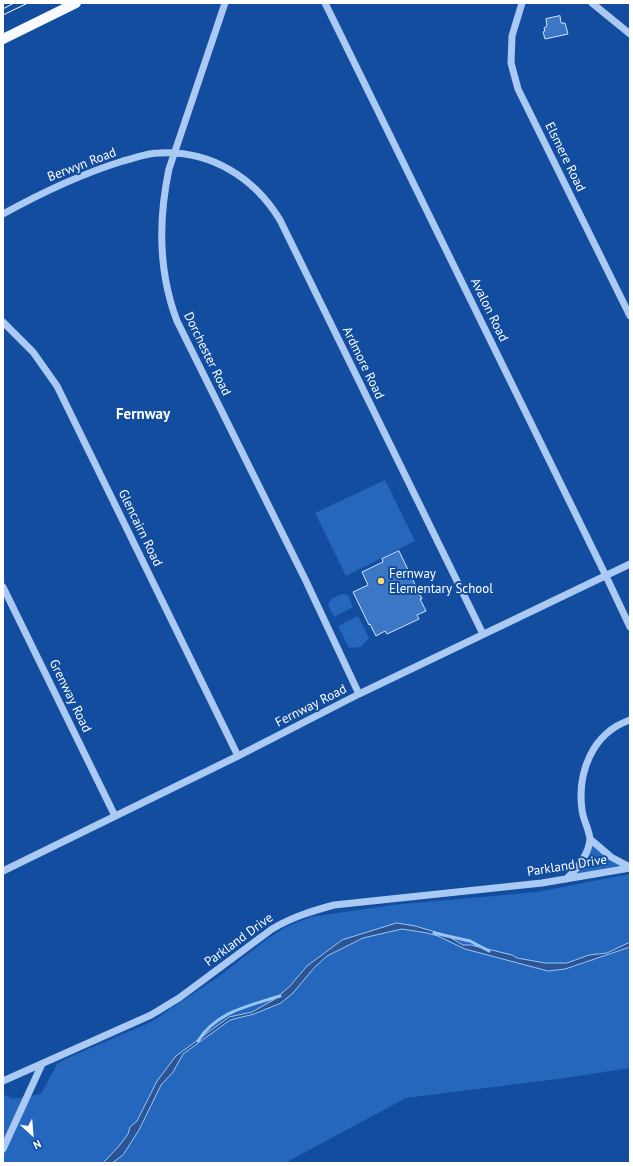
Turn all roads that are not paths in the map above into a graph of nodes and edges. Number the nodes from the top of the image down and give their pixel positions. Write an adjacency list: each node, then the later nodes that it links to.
1 (76, 3): 7 (main road)
2 (225, 3): 8 (street, Dorchester Road)
3 (326, 3): 13 (street, Avalon Road)
4 (522, 3): 10 (street, Elsmere Road)
5 (592, 3): 6 (street)
6 (630, 34)
7 (3, 39)
8 (174, 153): 9 (street, Berwyn Road); 16 (street, Ardmore Road); 17 (street, Dorchester Road)
9 (3, 214)
10 (630, 316)
11 (3, 322): 19 (street, Glencairn Road)
12 (630, 564): 13 (street, Fernway Road)
13 (606, 576): 15 (street, Avalon Road); 16 (street, Fernway Road)
14 (3, 587): 20 (street, Grenway Road)
15 (630, 627)
16 (483, 634): 17 (street, Fernway Road)
17 (359, 694): 19 (street, Fernway Road)
18 (630, 720): 21 (street)
19 (238, 756): 20 (street, Fernway Road)
20 (114, 816): 23 (street, Fernway Road)
21 (590, 839): 22 (street); 24 (street)
22 (630, 867): 24 (street, Parkland Drive)
23 (3, 871)
24 (566, 879): 25 (street, Parkland Drive)
25 (42, 1064): 26 (street, Parkland Drive); 27 (street)
26 (3, 1081)
27 (3, 1149)

